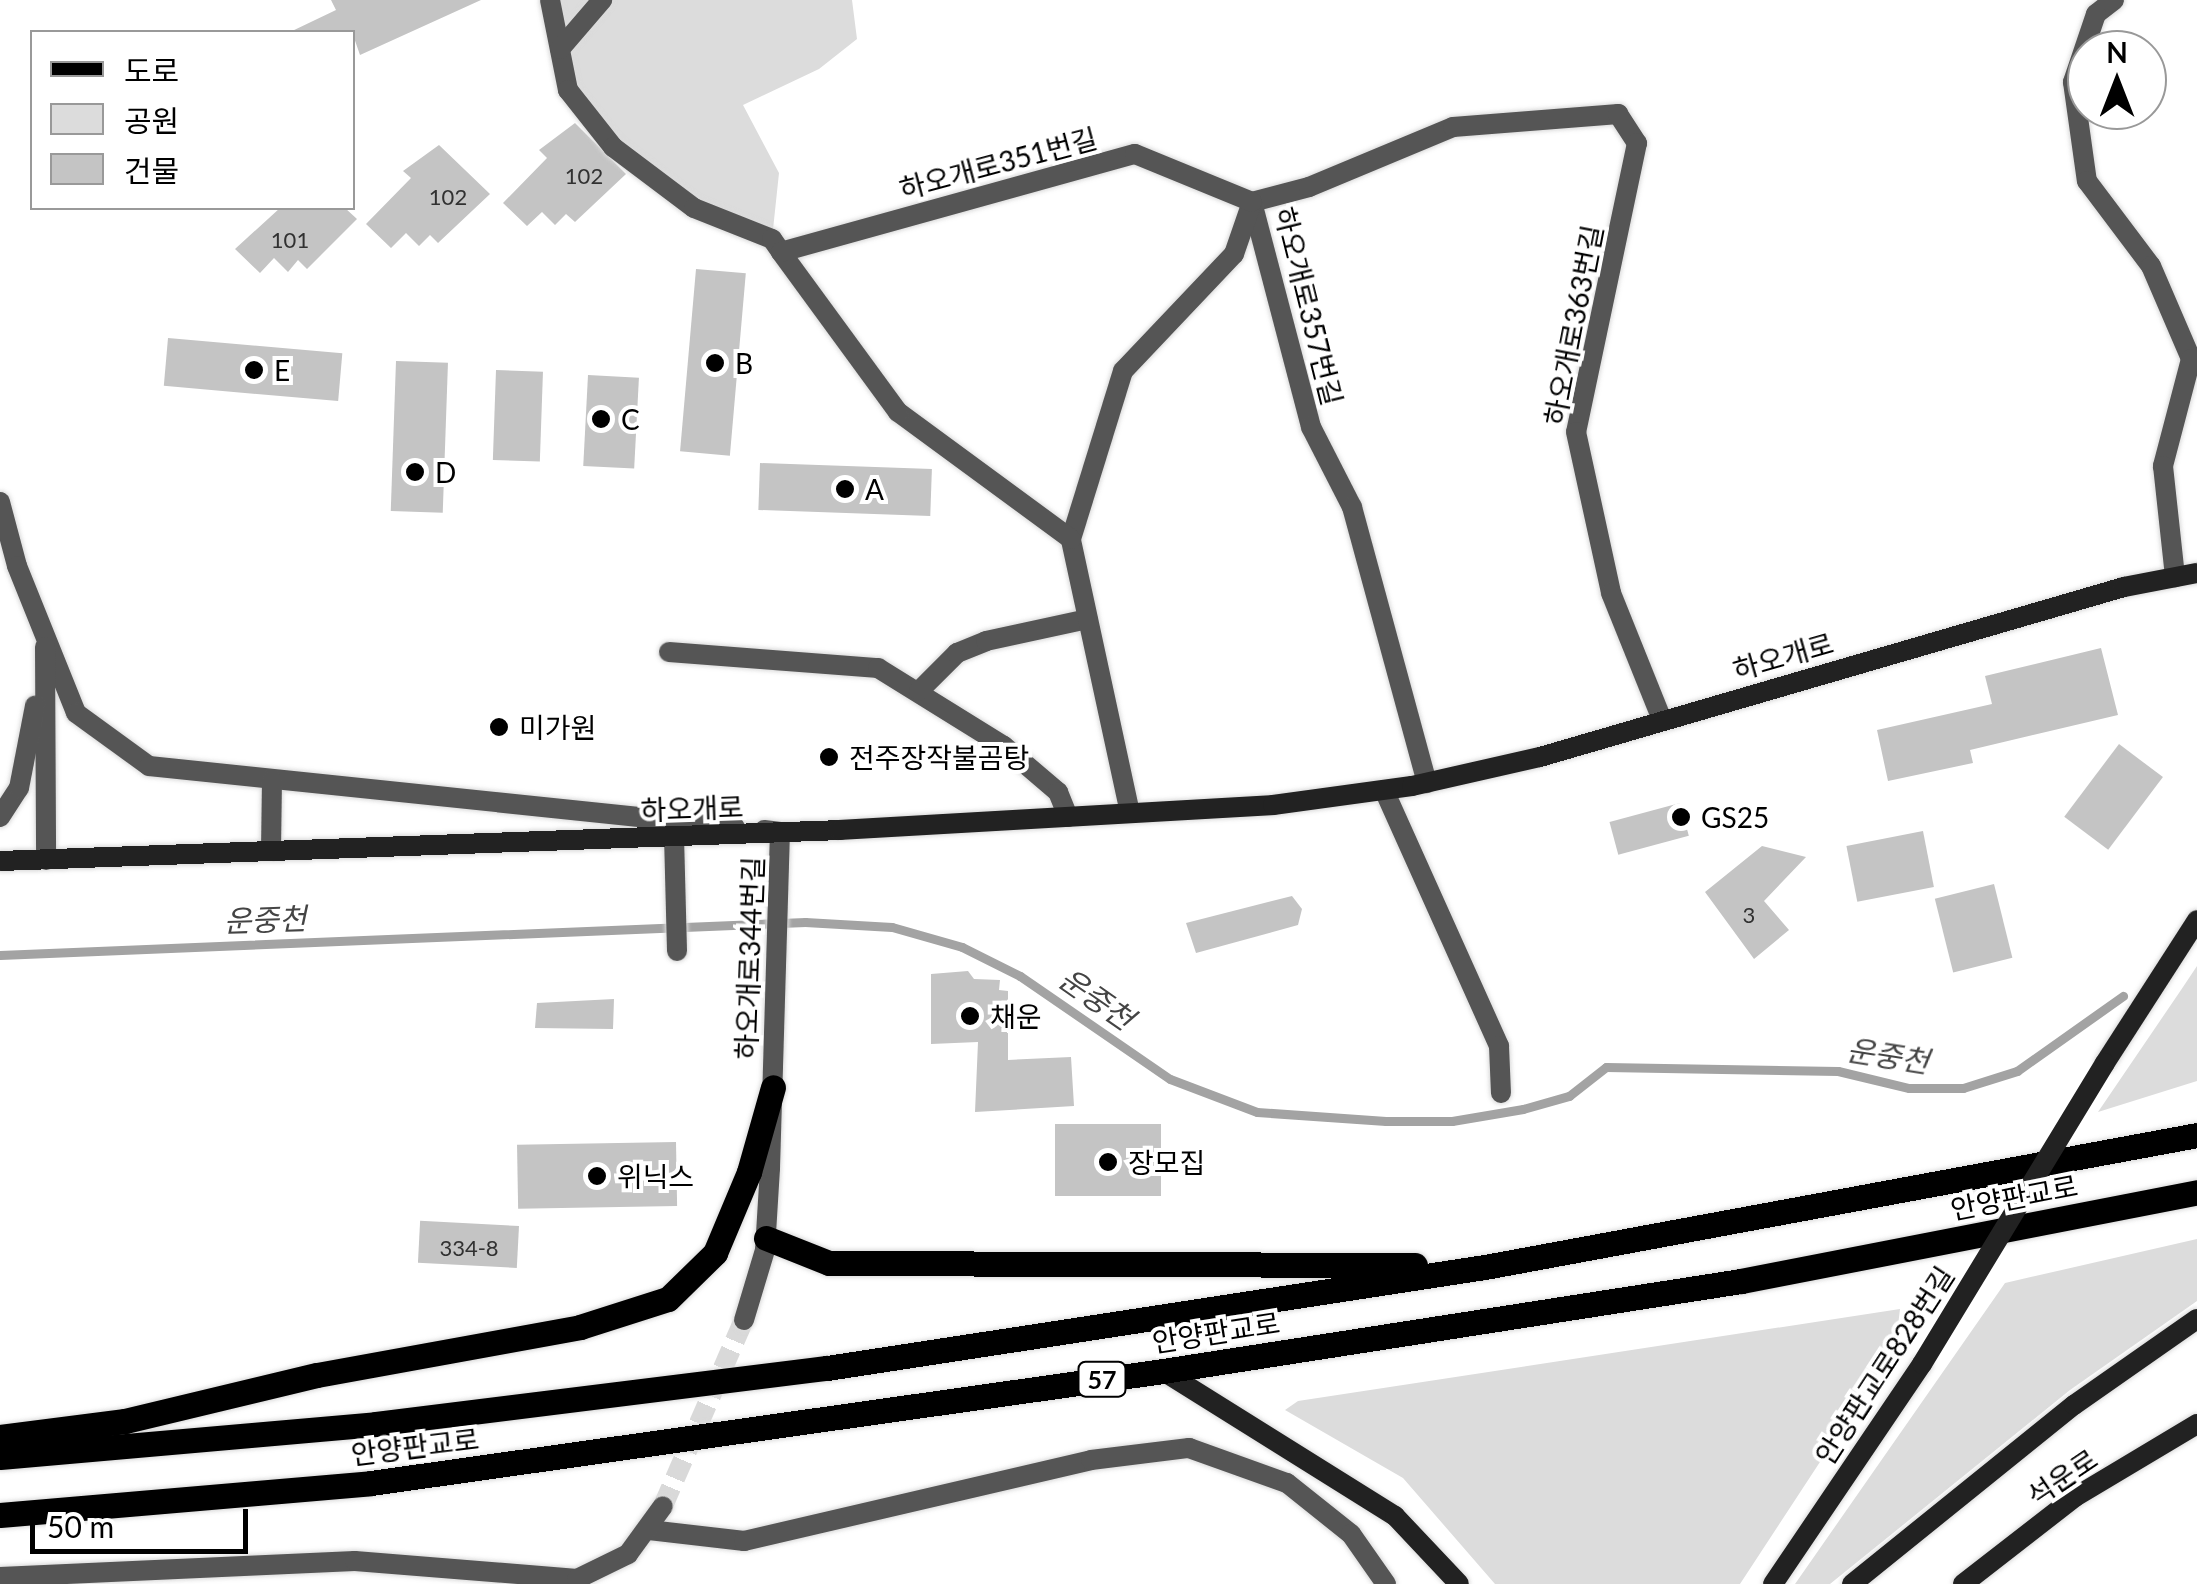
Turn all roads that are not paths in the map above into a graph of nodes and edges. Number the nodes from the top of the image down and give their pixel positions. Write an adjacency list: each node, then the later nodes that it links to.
1 (550, 0): 4 (street)
2 (602, 0): 4 (street)
3 (2114, 0): 11 (street)
4 (560, 48): 7 (street)
5 (1618, 114): 6 (street, 하오개로357번길); 16 (street, 하오개로363번길)
6 (1252, 202): 7 (street, 하오개로351번길); 9 (street); 18 (street, 하오개로357번길)
7 (781, 252): 9 (street)
8 (0, 503): 13 (street)
9 (1072, 539): 12 (street)
10 (2197, 573): 11 (street, 하오개로)
11 (2175, 577): 16 (street, 하오개로)
12 (1088, 619): 15 (street); 20 (street)
13 (44, 635): 17 (street); 21 (street); 26 (street)
14 (670, 652): 15 (street)
15 (919, 690): 22 (street)
16 (1662, 720): 18 (street, 하오개로)
17 (272, 780): 23 (street); 25 (street)
18 (1426, 783): 19 (street, 하오개로)
19 (1384, 790): 20 (street, 하오개로); 31 (street)
20 (1130, 813): 22 (street, 하오개로)
21 (0, 817)
22 (1068, 817): 23 (street, 하오개로)
23 (780, 832): 24 (street, 하오개로); 30 (street, 하오개로344번길)
24 (674, 836): 25 (street, 하오개로); 29 (street)
25 (271, 850): 26 (street, 하오개로)
26 (46, 860): 27 (street, 하오개로)
27 (0, 861)
28 (2197, 920): 48 (street, 안양판교로828번길, bridge)
29 (677, 951)
30 (773, 1087): 34 (street, 하오개로344번길); 40 (main road)
31 (1501, 1093)
32 (2197, 1135): 35 (main road, 안양판교로 / 57)
33 (2197, 1192): 38 (main road, 안양판교로 / 57)
34 (766, 1238): 35 (main road); 36 (street, 하오개로344번길)
35 (1486, 1267): 41 (main road, 안양판교로 / 57)
36 (744, 1320)
37 (2197, 1320): 49 (street)
38 (1163, 1371): 43 (main road, 안양판교로 / 57); 47 (street)
39 (2197, 1424): 50 (street, 석운로)
40 (0, 1438)
41 (0, 1457)
42 (663, 1506): 44 (street)
43 (0, 1515)
44 (649, 1530): 45 (street); 46 (street)
45 (0, 1577)
46 (1386, 1584)
47 (1458, 1584)
48 (1772, 1584)
49 (1852, 1584)
50 (1963, 1584)

